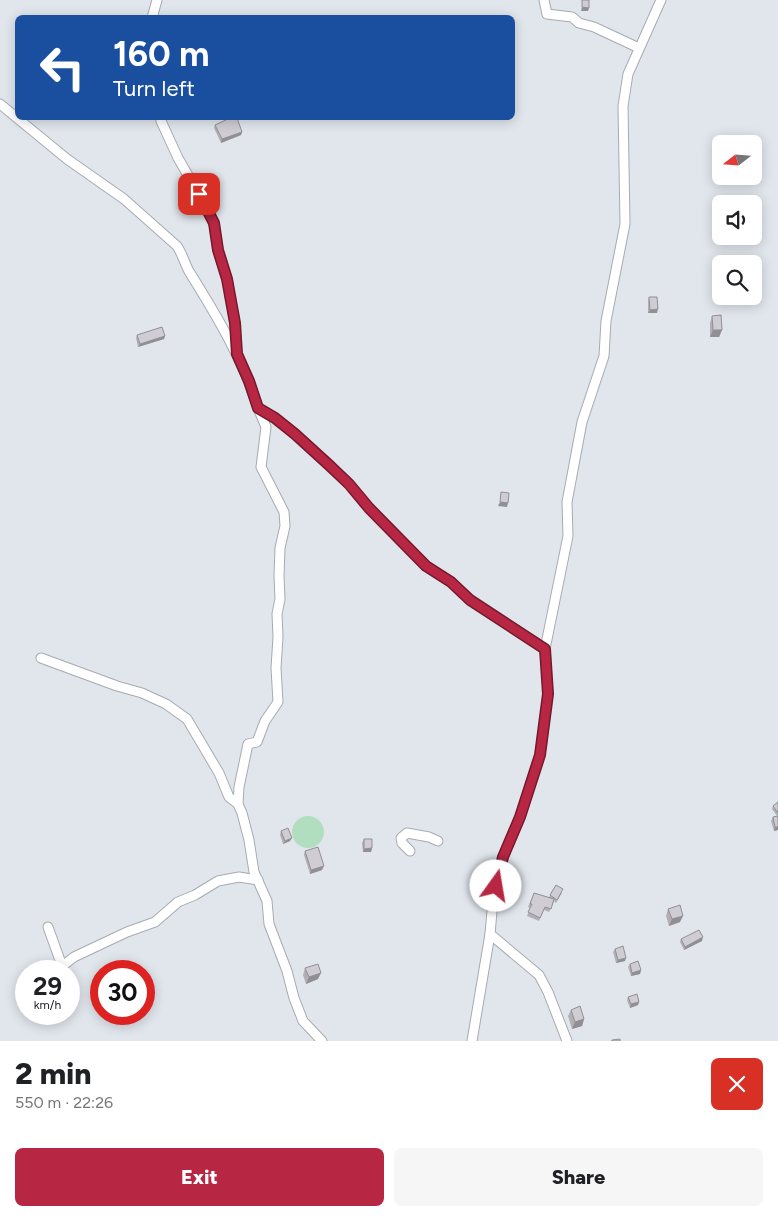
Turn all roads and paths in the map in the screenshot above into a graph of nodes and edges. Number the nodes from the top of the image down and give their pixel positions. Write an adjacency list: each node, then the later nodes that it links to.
1 (157, 0): 4 (street)
2 (544, 0): 5 (street)
3 (661, 0): 5 (street)
4 (153, 15)
5 (639, 48): 12 (street)
6 (0, 104): 7 (street)
7 (15, 116)
8 (19, 120): 10 (street)
9 (161, 120): 10 (street)
10 (237, 354): 11 (street)
11 (258, 408): 12 (street); 14 (street)
12 (545, 649): 19 (street)
13 (41, 658): 14 (street)
14 (238, 804): 17 (street)
15 (438, 841): 16 (street)
16 (410, 851)
17 (253, 877): 21 (street); 22 (street)
18 (48, 927): 20 (street)
19 (490, 934): 23 (street); 24 (street)
20 (57, 960)
21 (70, 960)
22 (322, 1041)
23 (472, 1041)
24 (567, 1041)

